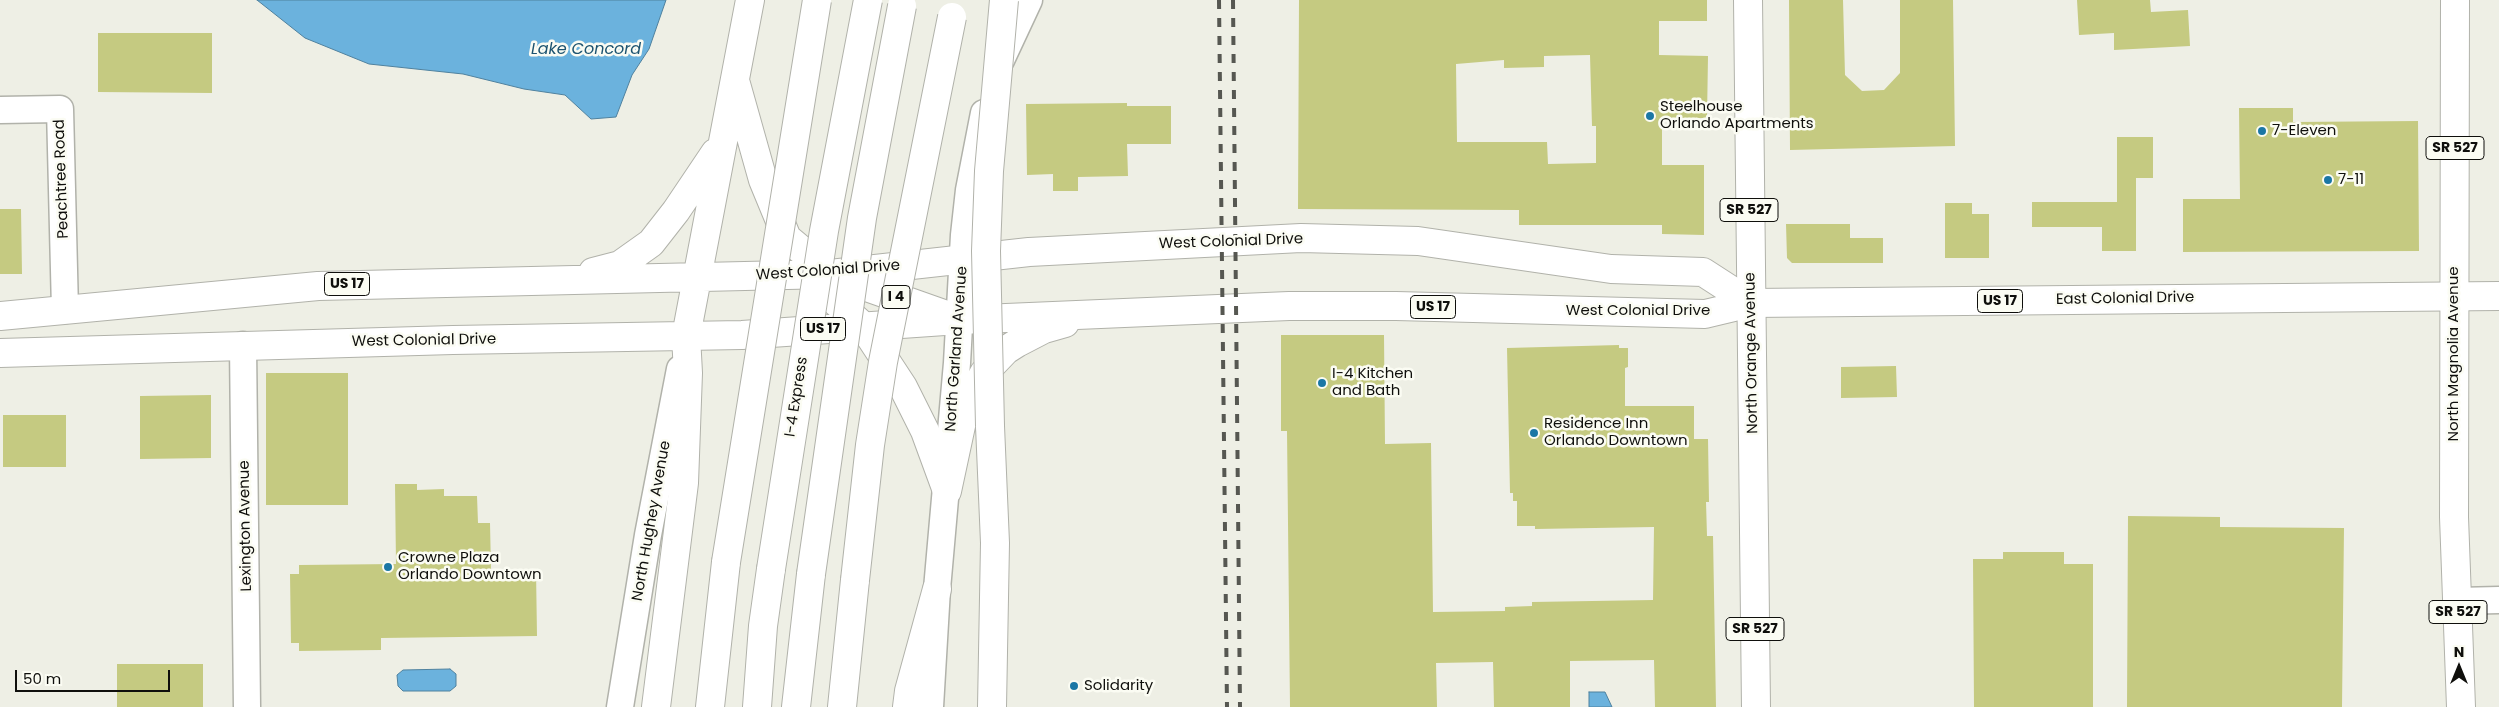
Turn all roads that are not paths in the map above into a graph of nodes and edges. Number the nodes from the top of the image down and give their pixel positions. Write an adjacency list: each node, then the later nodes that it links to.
1 (750, 0): 10 (main road)
2 (817, 0): 35 (main road, bridge)
3 (868, 0): 36 (main road, I-4 Express, bridge)
4 (1004, 0): 41 (main road, bridge)
5 (1029, 0): 13 (street, North Garland Avenue)
6 (1748, 0): 19 (main road, North Orange Avenue / SR 527)
7 (2456, 0): 17 (main road, North Magnolia Avenue / SR 527)
8 (902, 3): 37 (main road, bridge)
9 (953, 8): 38 (main road, I 4, bridge)
10 (735, 79): 12 (main road); 14 (main road)
11 (0, 110): 20 (street, Peachtree Road)
12 (723, 141): 15 (main road); 16 (main road)
13 (962, 258): 14 (main road, West Colonial Drive / US 17); 19 (main road, West Colonial Drive / US 17); 23 (street, North Garland Avenue)
14 (818, 274): 15 (main road, West Colonial Drive / US 17); 23 (main road); 24 (main road)
15 (696, 278): 16 (main road, West Colonial Drive / US 17); 25 (main road)
16 (557, 281): 20 (main road, West Colonial Drive / US 17)
17 (2454, 296): 18 (main road, East Colonial Drive / US 17); 19 (main road, East Colonial Drive / US 17); 31 (main road, North Magnolia Avenue / SR 527)
18 (2499, 296)
19 (1751, 303): 21 (main road, West Colonial Drive / US 17); 42 (main road, North Orange Avenue / SR 527)
20 (65, 310): 22 (main road, West Colonial Drive / US 17)
21 (1113, 313): 23 (main road, West Colonial Drive / US 17); 28 (main road)
22 (0, 316)
23 (959, 320): 24 (main road, West Colonial Drive / US 17); 28 (street, North Garland Avenue)
24 (863, 326): 25 (main road, West Colonial Drive / US 17); 28 (main road)
25 (686, 336): 26 (main road, West Colonial Drive / US 17); 33 (street, North Hughey Avenue); 34 (main road)
26 (243, 345): 27 (main road, West Colonial Drive / US 17); 32 (street, Lexington Avenue)
27 (0, 353)
28 (947, 491): 29 (street, North Garland Avenue)
29 (937, 589): 39 (main road); 40 (street, North Garland Avenue)
30 (2499, 600): 31 (street)
31 (2458, 601): 43 (main road, North Magnolia Avenue / SR 527)
32 (248, 707)
33 (620, 707)
34 (656, 707)
35 (710, 707)
36 (757, 707)
37 (796, 707)
38 (842, 707)
39 (907, 707)
40 (930, 707)
41 (992, 707)
42 (1756, 707)
43 (2461, 707)

